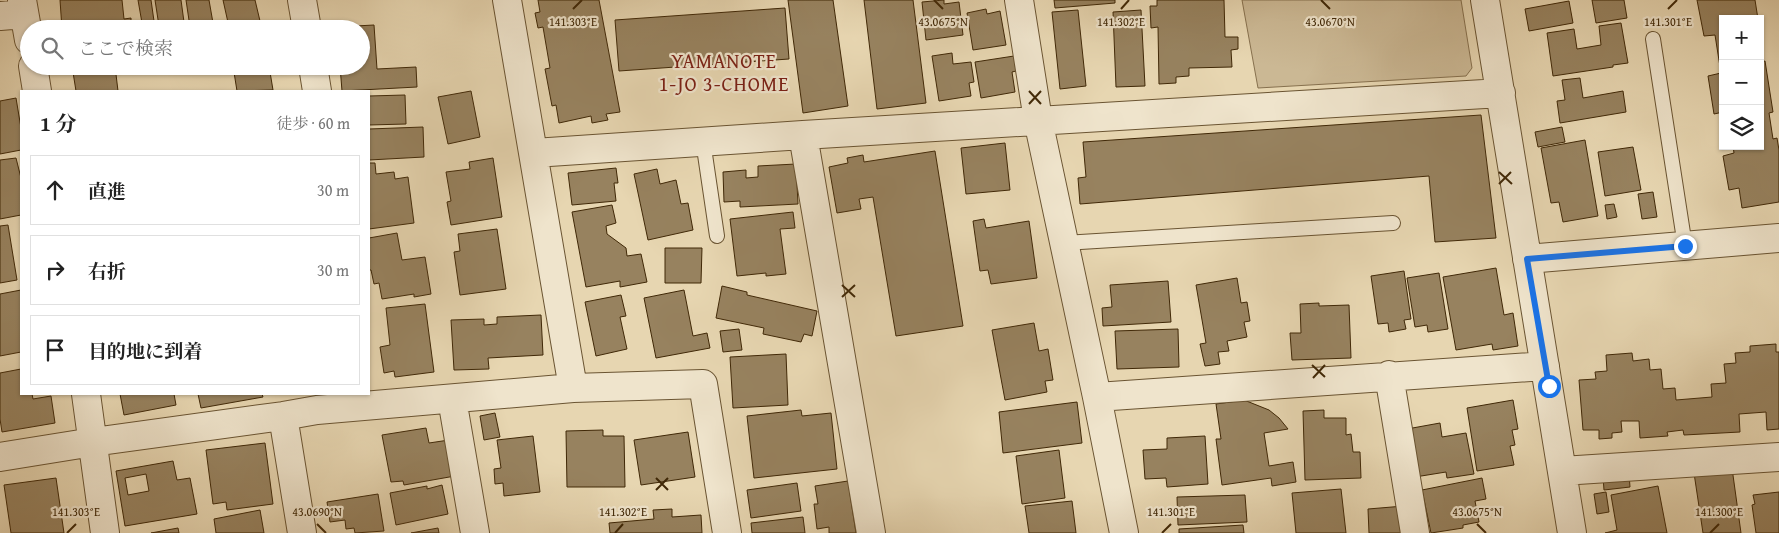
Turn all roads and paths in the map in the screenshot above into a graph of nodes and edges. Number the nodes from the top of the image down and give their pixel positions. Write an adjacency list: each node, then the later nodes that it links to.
1 (302, 0): 5 (street)
2 (508, 0): 15 (street)
3 (1020, 0): 12 (street)
4 (1485, 0): 11 (street)
5 (305, 20)
6 (1653, 39): 20 (lane)
7 (34, 75): 9 (street)
8 (314, 75): 10 (street)
9 (37, 90)
10 (317, 90)
11 (1501, 93): 12 (street); 21 (street)
12 (1038, 120): 13 (street); 19 (street)
13 (803, 134): 14 (street); 38 (street)
14 (703, 141): 15 (street); 17 (lane)
15 (534, 153): 24 (street)
16 (1393, 223): 19 (lane)
17 (716, 236)
18 (1779, 238): 20 (street)
19 (1064, 242): 26 (street)
20 (1685, 246): 21 (street)
21 (1527, 259): 22 (street)
22 (1545, 366): 23 (street); 33 (street)
23 (1389, 375): 26 (street); 40 (street)
24 (573, 388): 27 (street); 37 (street)
25 (86, 395): 30 (street)
26 (1097, 397): 39 (street)
27 (452, 399): 28 (street); 36 (street)
28 (368, 400): 29 (street)
29 (283, 416): 30 (street); 35 (street)
30 (93, 442): 31 (street); 34 (street)
31 (0, 457)
32 (1779, 457): 33 (street)
33 (1562, 471): 41 (street)
34 (105, 533)
35 (302, 533)
36 (475, 533)
37 (727, 533)
38 (871, 533)
39 (1124, 533)
40 (1415, 533)
41 (1572, 533)

